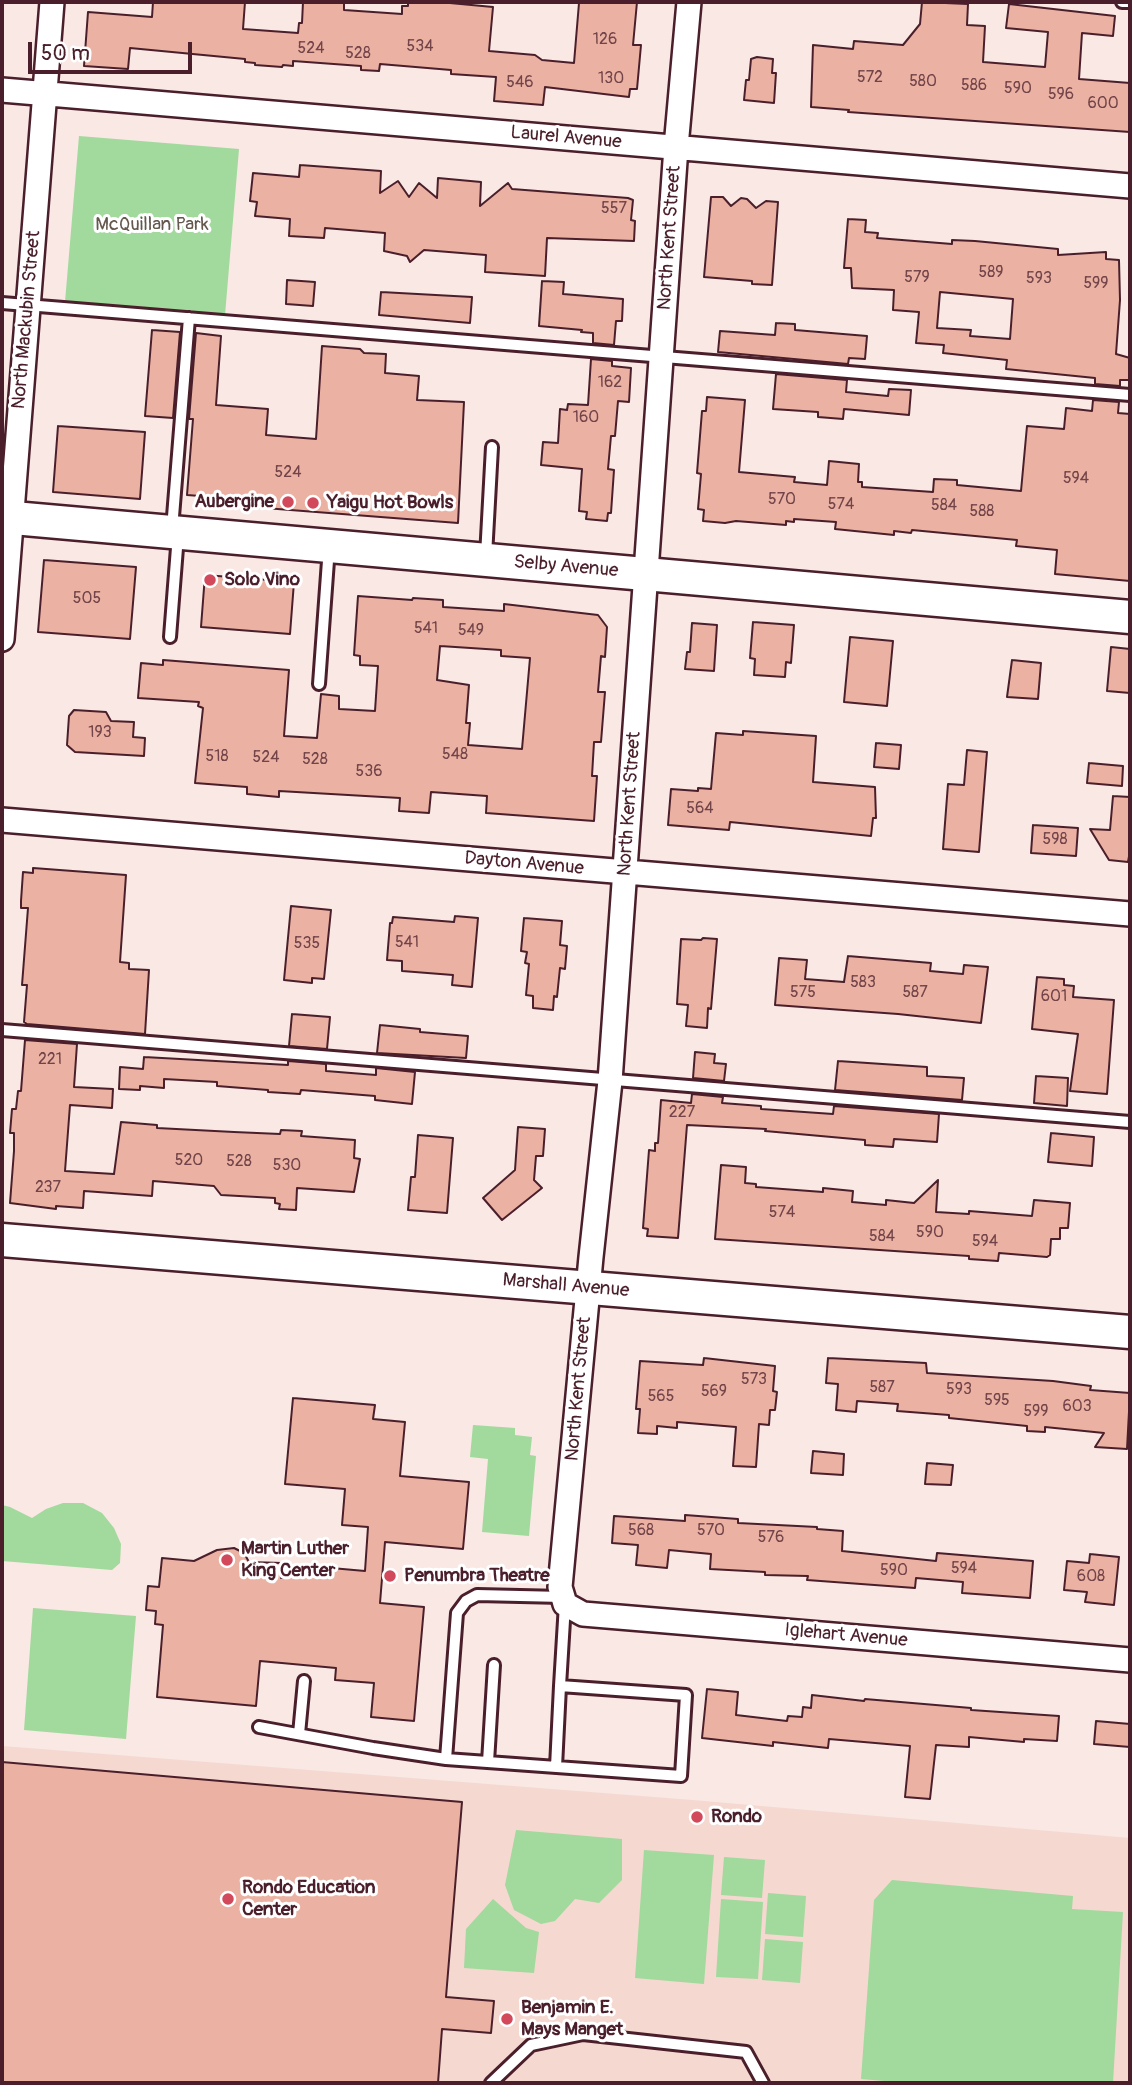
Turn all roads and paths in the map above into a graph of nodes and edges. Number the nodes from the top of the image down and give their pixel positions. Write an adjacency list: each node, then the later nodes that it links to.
1 (52, 2): 6 (street, North Mackubin Street)
2 (689, 2): 7 (street, North Kent Street)
3 (1122, 2): 4 (lane)
4 (1130, 2)
5 (2, 90): 6 (street, Laurel Avenue)
6 (46, 93): 7 (street, Laurel Avenue); 10 (street, North Mackubin Street)
7 (676, 148): 8 (street, Laurel Avenue); 12 (street, North Kent Street)
8 (1130, 186)
9 (2, 303): 10 (lane)
10 (29, 305): 11 (lane); 15 (street, North Mackubin Street)
11 (189, 318): 12 (lane); 16 (lane)
12 (663, 356): 13 (lane); 19 (street, North Kent Street)
13 (1130, 395)
14 (492, 447): 18 (lane)
15 (6, 517): 16 (street, Selby Avenue); 22 (street, North Mackubin Street)
16 (175, 532): 17 (street, Selby Avenue); 21 (lane)
17 (329, 546): 18 (street, Selby Avenue); 23 (lane)
18 (486, 559): 19 (street, Selby Avenue)
19 (645, 574): 20 (street, Selby Avenue); 25 (street, North Kent Street)
20 (1130, 617)
21 (170, 637)
22 (2, 639)
23 (319, 684)
24 (2, 820): 25 (street, Dayton Avenue)
25 (625, 873): 26 (street, Dayton Avenue); 28 (street, North Kent Street)
26 (1130, 914)
27 (2, 1030): 28 (lane)
28 (610, 1081): 29 (lane); 31 (street, North Kent Street)
29 (1130, 1122)
30 (2, 1240): 31 (street, Marshall Avenue)
31 (588, 1288): 32 (street, Marshall Avenue); 33 (street, North Kent Street)
32 (1130, 1332)
33 (564, 1601): 34 (street, Iglehart Avenue); 37 (lane); 40 (lane)
34 (1130, 1660)
35 (494, 1665): 41 (lane)
36 (304, 1681): 39 (lane)
37 (560, 1686): 42 (lane); 42 (lane)
38 (259, 1727): 39 (lane)
39 (299, 1734): 40 (lane)
40 (446, 1759): 41 (lane)
41 (488, 1762): 42 (lane)
42 (556, 1767)
43 (491, 2083): 44 (lane)
44 (762, 2083)

